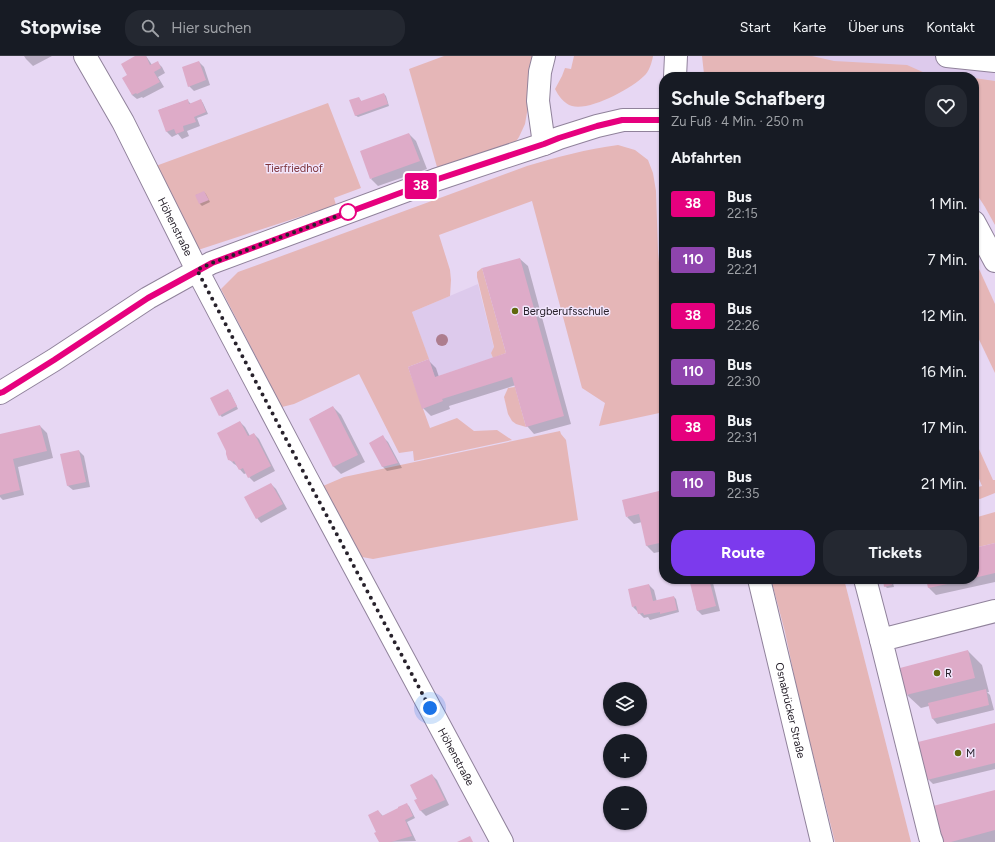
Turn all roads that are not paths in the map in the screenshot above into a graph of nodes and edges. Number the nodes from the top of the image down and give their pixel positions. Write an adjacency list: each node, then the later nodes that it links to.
1 (85, 56): 11 (street, Höhenstraße)
2 (544, 56): 8 (street)
3 (676, 56): 6 (street)
4 (947, 56): 5 (street)
5 (995, 61)
6 (675, 72)
7 (659, 120): 8 (street)
8 (544, 144): 11 (street)
9 (979, 231): 10 (street)
10 (995, 261)
11 (197, 270): 12 (street); 17 (street, Höhenstraße)
12 (0, 393)
13 (760, 584): 18 (street, Osnabrücker Straße)
14 (866, 584): 16 (street)
15 (995, 611): 16 (street)
16 (881, 640): 19 (street)
17 (502, 842)
18 (822, 842)
19 (932, 842)

